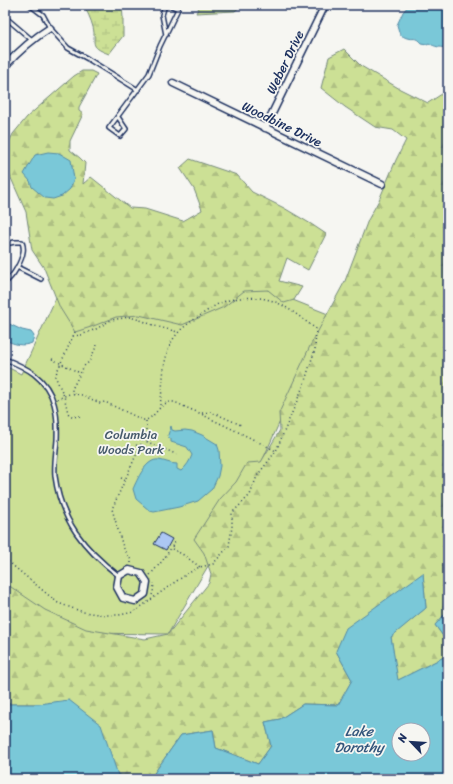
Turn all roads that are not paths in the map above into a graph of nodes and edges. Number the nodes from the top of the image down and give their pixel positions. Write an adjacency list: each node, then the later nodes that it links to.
1 (30, 5): 6 (lane)
2 (165, 5): 7 (lane)
3 (169, 5): 7 (lane)
4 (325, 5): 13 (street, Weber Drive)
5 (5, 17): 8 (lane)
6 (50, 28): 8 (street); 11 (lane)
7 (166, 35): 11 (lane)
8 (32, 40): 9 (street)
9 (5, 66)
10 (173, 83): 13 (street, Woodbine Drive)
11 (138, 90): 12 (lane)
12 (118, 117): 12 (lane)
13 (265, 128): 14 (street, Woodbine Drive)
14 (382, 184)
15 (5, 244): 16 (lane)
16 (17, 267): 17 (lane); 18 (lane)
17 (41, 279)
18 (5, 282)
19 (5, 358): 20 (lane)
20 (120, 576): 20 (street)

